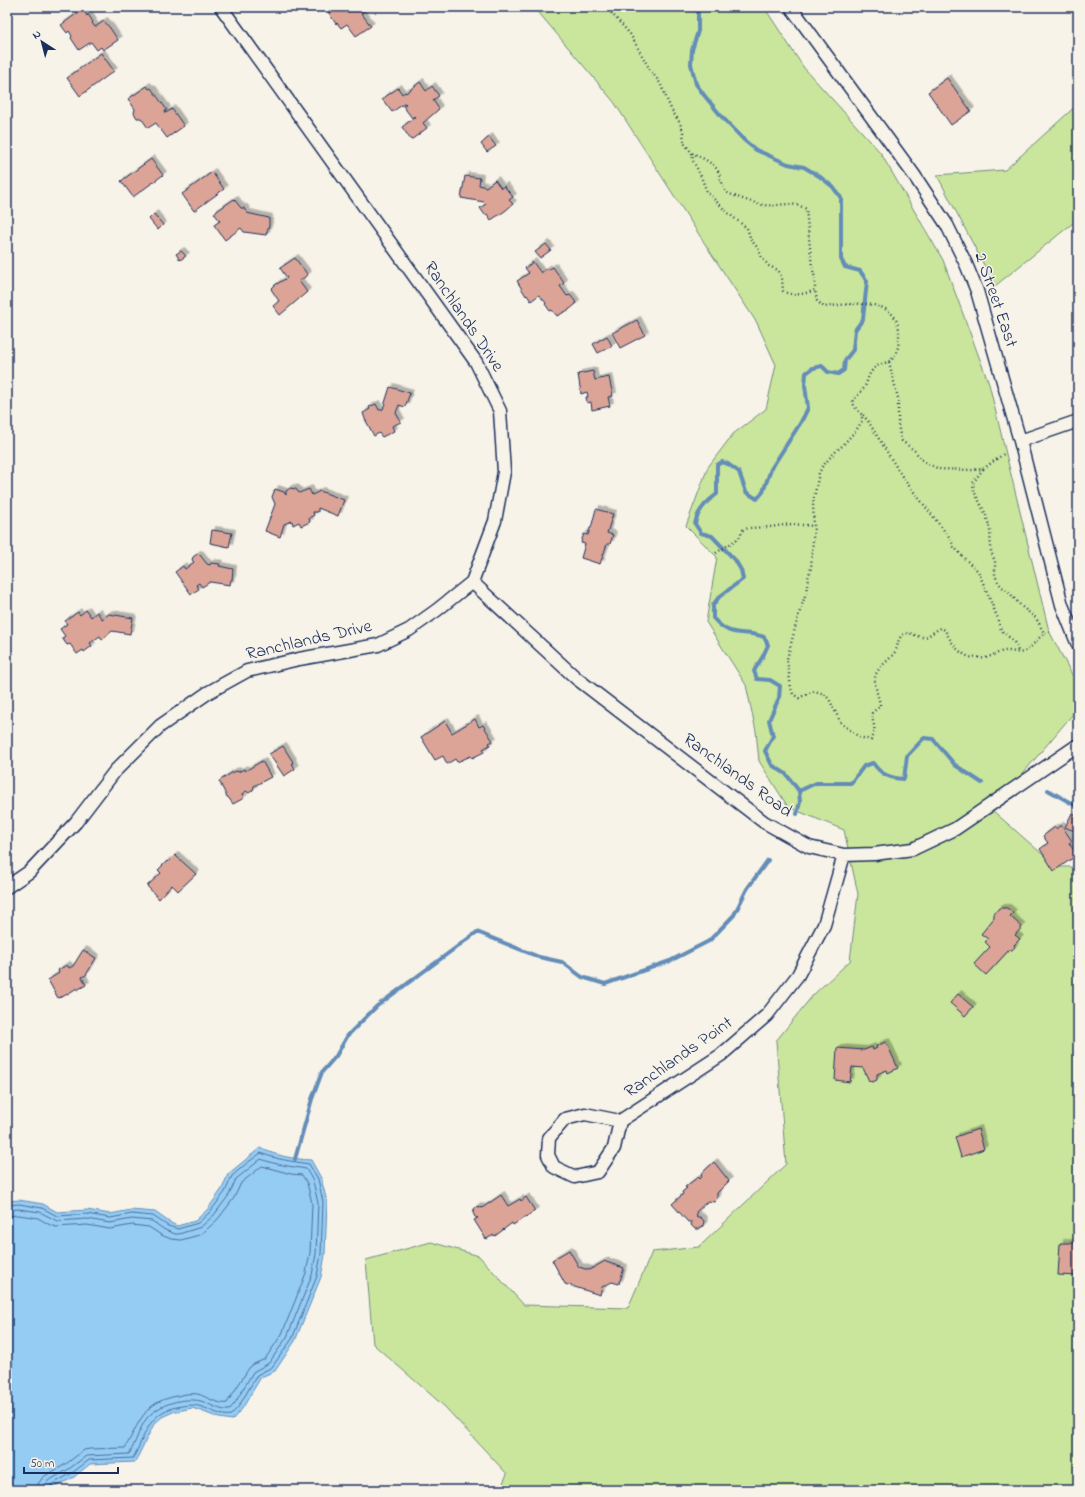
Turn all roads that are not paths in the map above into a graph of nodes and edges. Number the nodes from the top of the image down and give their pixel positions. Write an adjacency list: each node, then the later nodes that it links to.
1 (220, 7): 5 (street, Ranchlands Drive)
2 (791, 7): 4 (street, 2 Street East)
3 (1078, 421): 4 (street)
4 (1020, 441): 6 (street, 2 Street East)
5 (472, 582): 8 (street, Ranchlands Road); 9 (street, Ranchlands Drive)
6 (1078, 645)
7 (1078, 745): 8 (street, Ranchlands Road)
8 (844, 854): 10 (street, Ranchlands Point)
9 (7, 886)
10 (620, 1121): 10 (street, Ranchlands Point)

